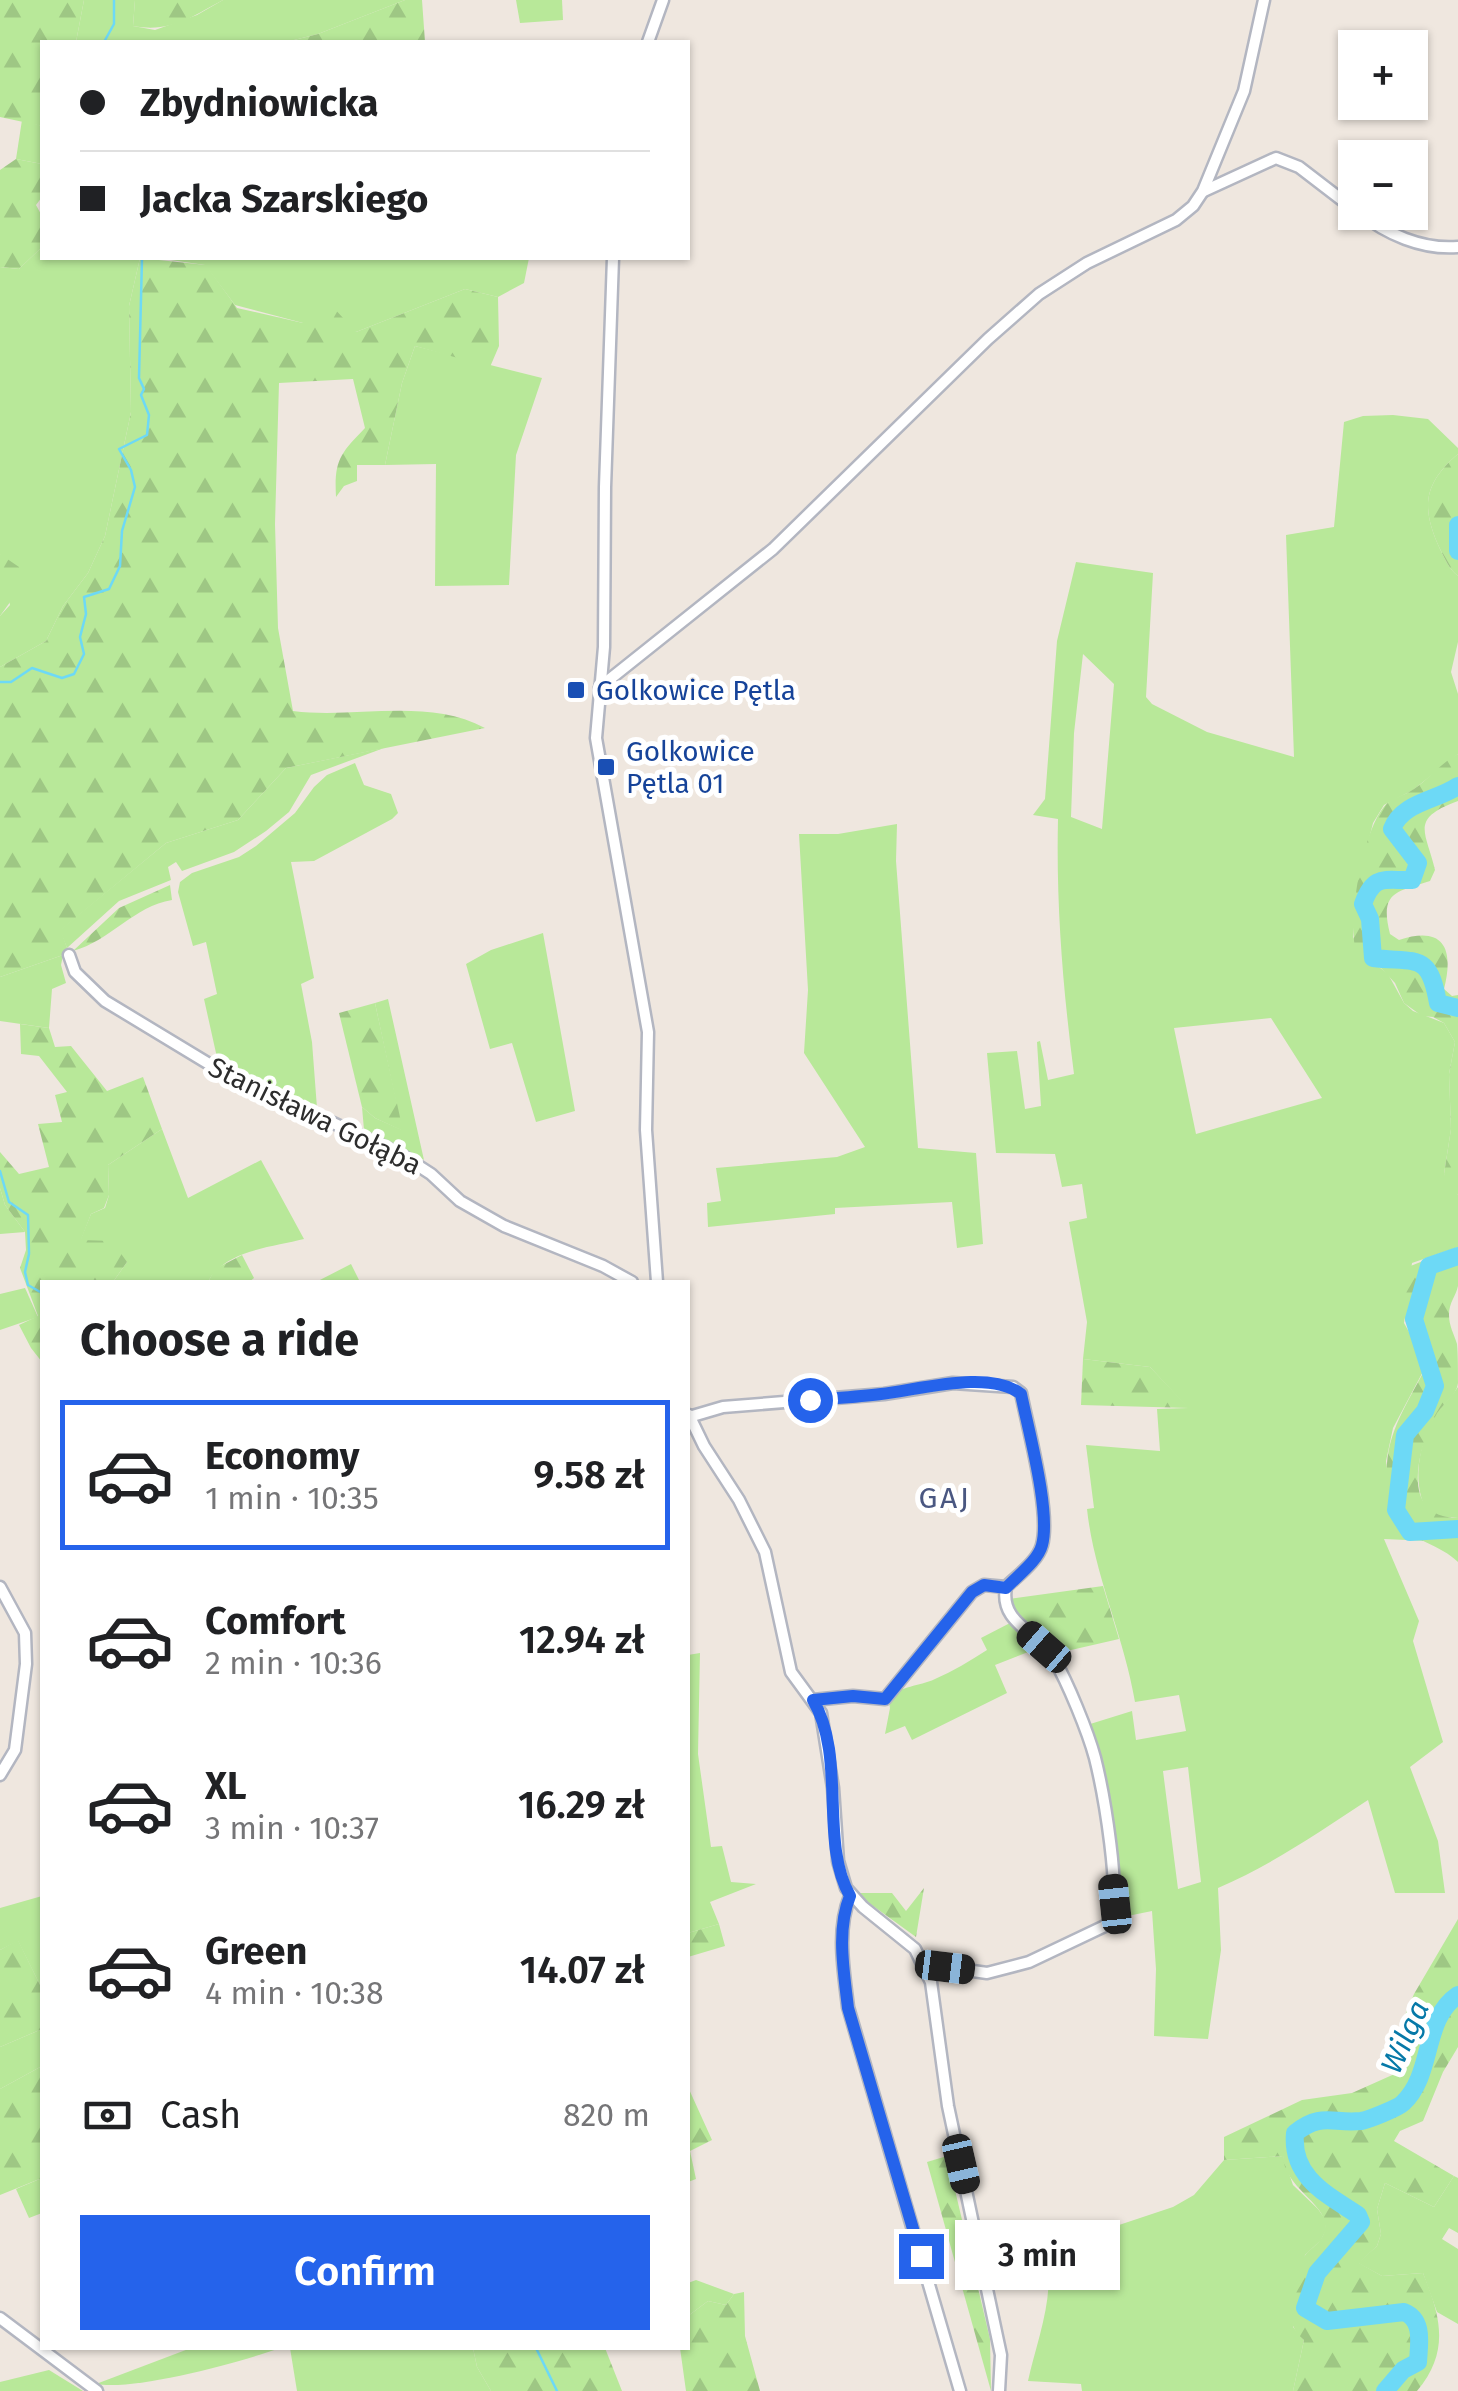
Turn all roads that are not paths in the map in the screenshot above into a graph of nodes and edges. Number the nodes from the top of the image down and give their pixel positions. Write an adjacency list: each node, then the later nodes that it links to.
1 (664, 0): 3 (street)
2 (1264, 0): 4 (street)
3 (649, 40)
4 (1203, 191): 5 (street); 9 (street)
5 (1338, 197)
6 (1383, 230): 7 (street)
7 (1458, 247)
8 (613, 260): 9 (street)
9 (599, 688): 12 (street)
10 (69, 955): 11 (street, Stanisława Gołąba)
11 (628, 1280)
12 (657, 1280)
13 (690, 1414): 16 (street)
14 (690, 1418): 17 (street)
15 (0, 1587): 18 (street)
16 (1006, 1588): 17 (street); 20 (street)
17 (813, 1700): 19 (street)
18 (0, 1775)
19 (850, 1896): 20 (street); 25 (street)
20 (923, 1964): 26 (street)
21 (0, 2318): 22 (street)
22 (40, 2348)
23 (43, 2350): 24 (street)
24 (97, 2391)
25 (960, 2391)
26 (999, 2391)

